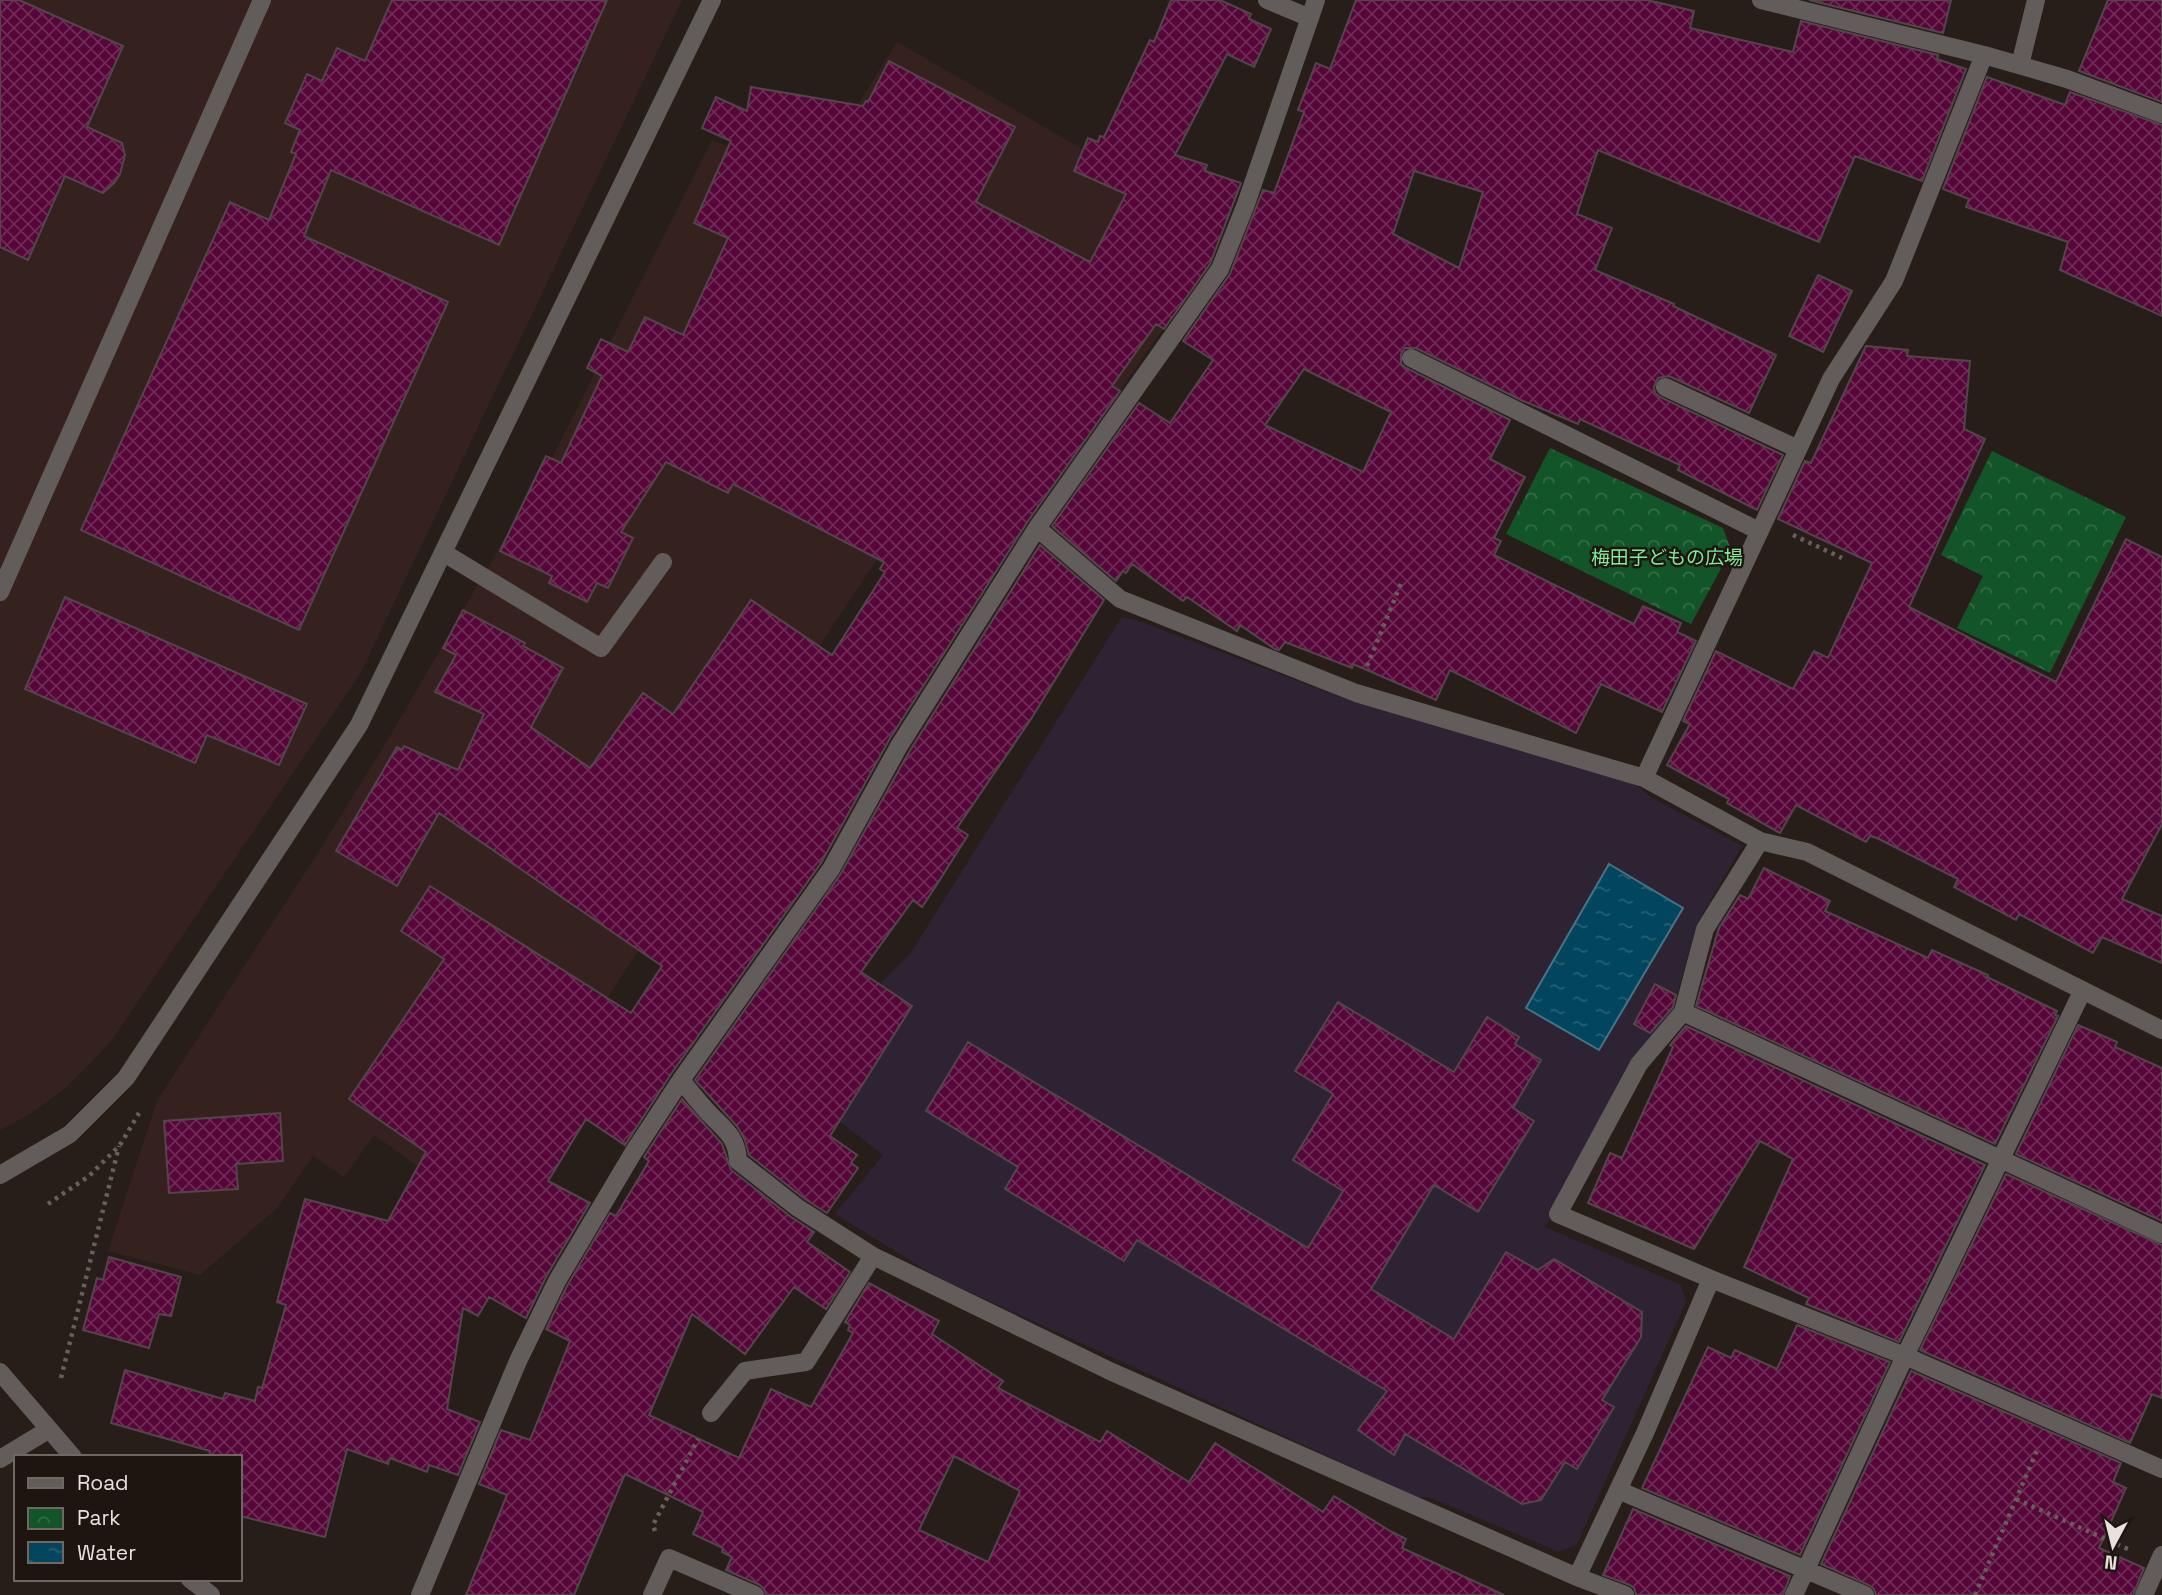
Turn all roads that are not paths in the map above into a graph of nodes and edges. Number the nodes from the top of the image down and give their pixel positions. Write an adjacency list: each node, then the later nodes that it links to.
1 (261, 0): 18 (street)
2 (712, 0): 16 (street)
3 (1266, 0): 7 (street)
4 (1316, 0): 7 (street)
5 (1761, 0): 8 (street)
6 (2036, 0): 9 (street)
7 (1310, 18): 15 (street)
8 (1984, 55): 9 (street); 13 (street)
9 (2020, 65): 10 (street)
10 (2162, 114)
11 (1410, 358): 14 (street)
12 (1665, 387): 13 (street)
13 (1798, 449): 14 (street)
14 (1761, 526): 19 (street)
15 (1037, 528): 19 (street); 24 (street)
16 (444, 553): 17 (street); 26 (street)
17 (663, 562)
18 (0, 592)
19 (1644, 778): 20 (street)
20 (1760, 841): 21 (street); 22 (street)
21 (2082, 992): 23 (street); 25 (street)
22 (1683, 1012): 25 (street); 29 (street)
23 (2162, 1030)
24 (681, 1080): 28 (street); 43 (street)
25 (2001, 1159): 27 (street); 30 (street)
26 (0, 1175)
27 (2162, 1234)
28 (873, 1256): 32 (street); 40 (street)
29 (1711, 1279): 30 (street); 37 (street)
30 (1905, 1356): 36 (street); 39 (street)
31 (0, 1371): 33 (street)
32 (711, 1413)
33 (48, 1430): 34 (street); 35 (street)
34 (70, 1455)
35 (0, 1459)
36 (2162, 1469)
37 (1618, 1490): 39 (street); 40 (street)
38 (2160, 1558): 49 (street)
39 (1807, 1570): 47 (street); 48 (street)
40 (1577, 1577): 46 (street)
41 (193, 1581): 42 (street)
42 (211, 1595)
43 (420, 1595)
44 (652, 1595): 45 (street)
45 (755, 1595)
46 (1625, 1595)
47 (1794, 1595)
48 (1865, 1595)
49 (2144, 1595)

